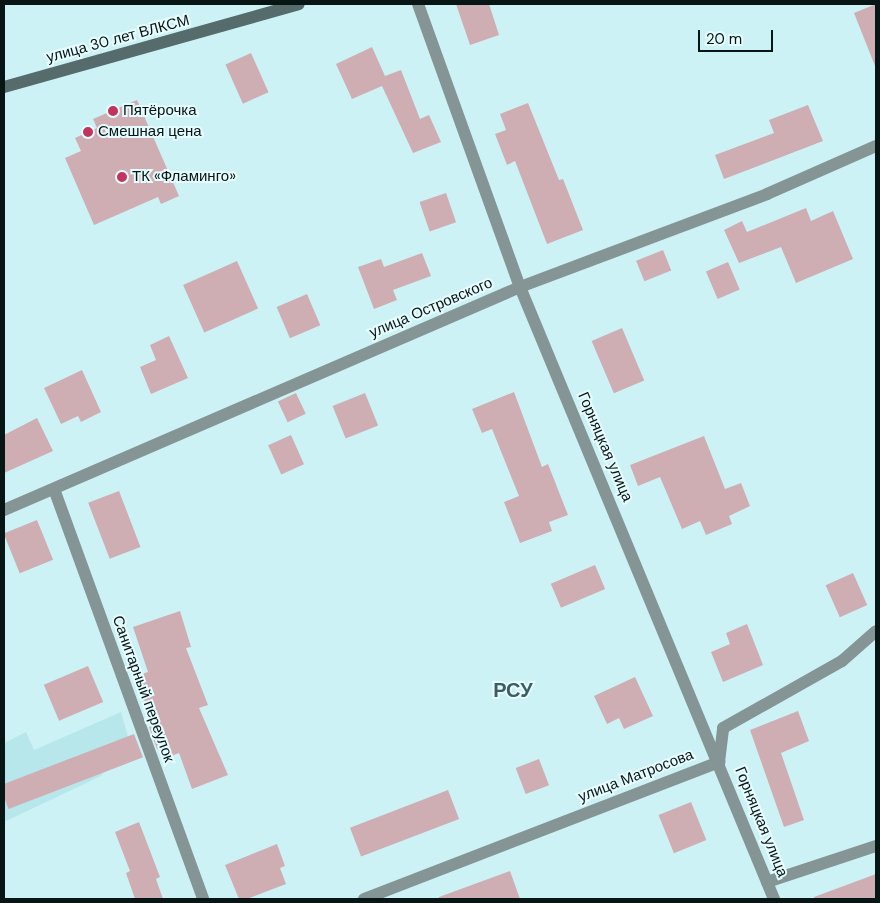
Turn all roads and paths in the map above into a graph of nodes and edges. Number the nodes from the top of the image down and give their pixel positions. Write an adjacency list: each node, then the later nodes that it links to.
1 (299, 4): 3 (main road, улица 30 лет ВЛКСМ)
2 (418, 4): 5 (street, Горняцкая улица)
3 (4, 87)
4 (876, 146): 5 (street, улица Островского)
5 (520, 287): 6 (street, улица Островского); 9 (street, Горняцкая улица)
6 (54, 488): 7 (street, улица Островского); 12 (street, Санитарный переулок)
7 (4, 510)
8 (876, 632): 9 (street)
9 (719, 762): 11 (street, Горняцкая улица); 13 (street, улица Матросова)
10 (876, 846): 11 (street)
11 (767, 882): 14 (street, Горняцкая улица)
12 (203, 899)
13 (364, 899)
14 (774, 899)

